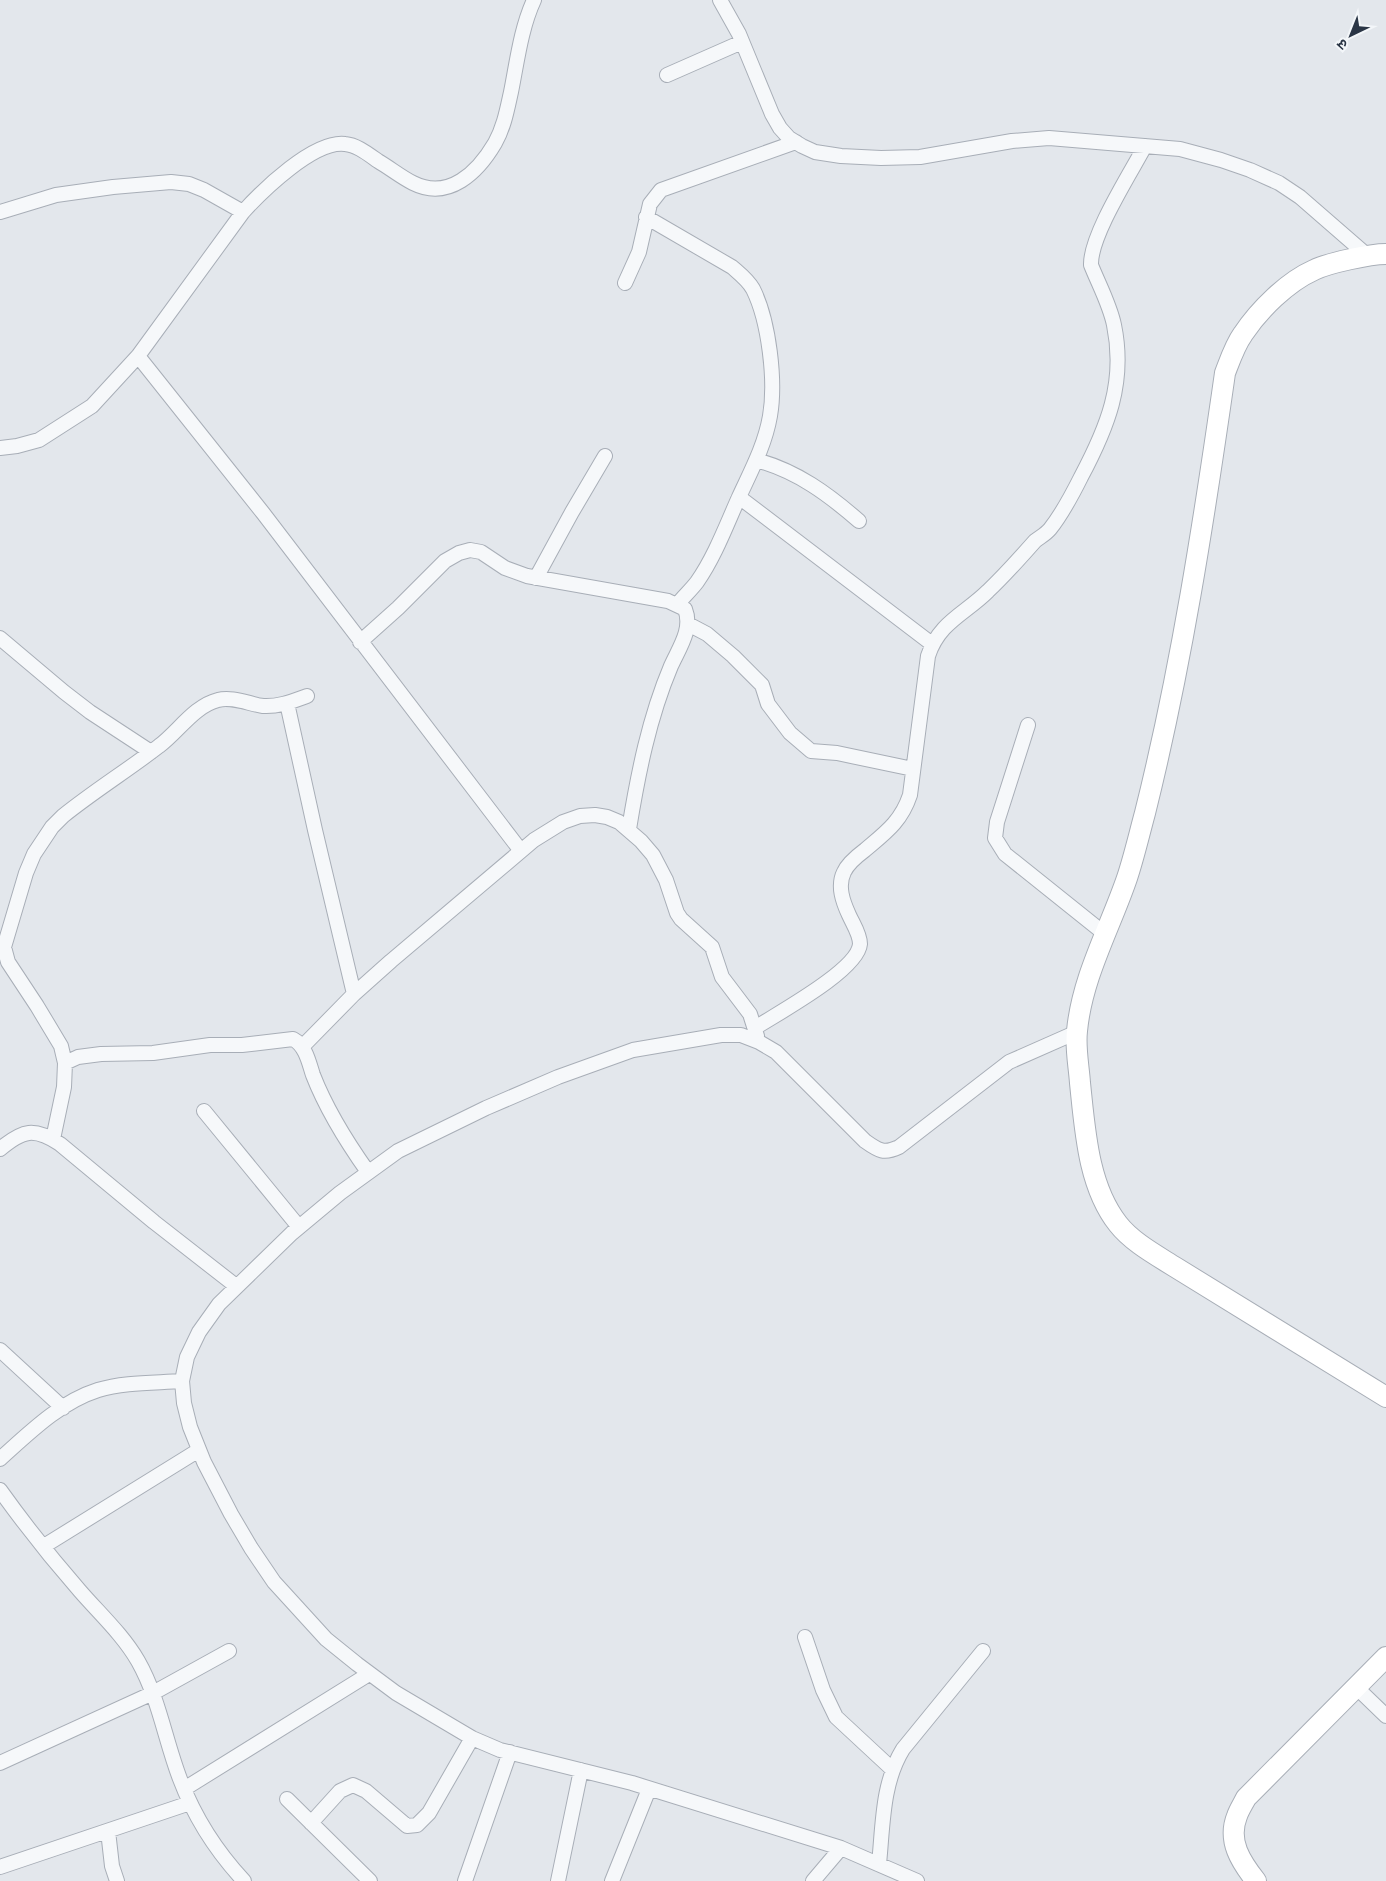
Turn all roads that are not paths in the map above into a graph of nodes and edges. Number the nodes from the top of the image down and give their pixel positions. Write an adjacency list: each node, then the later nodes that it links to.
1 (534, 0): 8 (street)
2 (720, 0): 3 (street)
3 (742, 42): 4 (street); 5 (street)
4 (667, 75)
5 (796, 142): 6 (street); 9 (street)
6 (1146, 146): 10 (street); 23 (street)
7 (0, 212): 8 (street)
8 (243, 212): 12 (street)
9 (646, 217): 11 (street); 15 (street)
10 (1377, 255): 31 (street)
11 (625, 283)
12 (138, 356): 13 (street); 22 (street)
13 (0, 448)
14 (606, 456): 18 (street)
15 (756, 460): 16 (street); 17 (street)
16 (739, 497): 19 (street); 23 (street)
17 (860, 522)
18 (536, 578): 19 (street); 22 (street)
19 (677, 605): 20 (street)
20 (688, 624): 28 (street); 29 (street)
21 (0, 638): 27 (street)
22 (360, 642): 30 (street)
23 (932, 644): 28 (street)
24 (307, 696): 25 (street)
25 (287, 703): 27 (street); 32 (street)
26 (1028, 725): 31 (street)
27 (151, 752): 36 (street)
28 (913, 769): 34 (street)
29 (629, 829): 30 (street); 34 (street)
30 (520, 851): 32 (street)
31 (1105, 934): 33 (street)
32 (354, 994): 35 (street)
33 (1077, 1032): 34 (street); 45 (street)
34 (757, 1035): 40 (street)
35 (302, 1047): 36 (street); 40 (street)
36 (65, 1063): 38 (street)
37 (204, 1111): 41 (street)
38 (53, 1139): 39 (street); 42 (street)
39 (0, 1149)
40 (368, 1172): 41 (street)
41 (299, 1227): 42 (street)
42 (236, 1286): 44 (street)
43 (0, 1350): 46 (street)
44 (182, 1381): 46 (street); 47 (street)
45 (1386, 1397)
46 (63, 1408): 48 (street)
47 (200, 1450): 50 (street); 55 (street)
48 (0, 1459)
49 (0, 1490): 50 (street)
50 (44, 1546): 57 (street)
51 (805, 1637): 62 (street)
52 (229, 1651): 57 (street)
53 (982, 1651): 62 (street)
54 (1386, 1657): 56 (street)
55 (370, 1674): 59 (street); 65 (street)
56 (1356, 1687): 58 (street); 81 (street)
57 (153, 1693): 61 (street); 65 (street)
58 (1386, 1716)
59 (472, 1738): 60 (street); 68 (street)
60 (510, 1752): 63 (street); 73 (street)
61 (0, 1763)
62 (892, 1769): 71 (street)
63 (581, 1770): 64 (street); 77 (street)
64 (649, 1788): 70 (street); 78 (street)
65 (184, 1789): 67 (street)
66 (287, 1800): 68 (street)
67 (190, 1802): 69 (street); 75 (street)
68 (311, 1823): 76 (street)
69 (108, 1831): 72 (street); 74 (street)
70 (841, 1848): 71 (street); 79 (street)
71 (879, 1864): 80 (street)
72 (0, 1867)
73 (468, 1880)
74 (117, 1881)
75 (244, 1881)
76 (370, 1881)
77 (558, 1881)
78 (612, 1881)
79 (812, 1881)
80 (917, 1881)
81 (1256, 1881)

